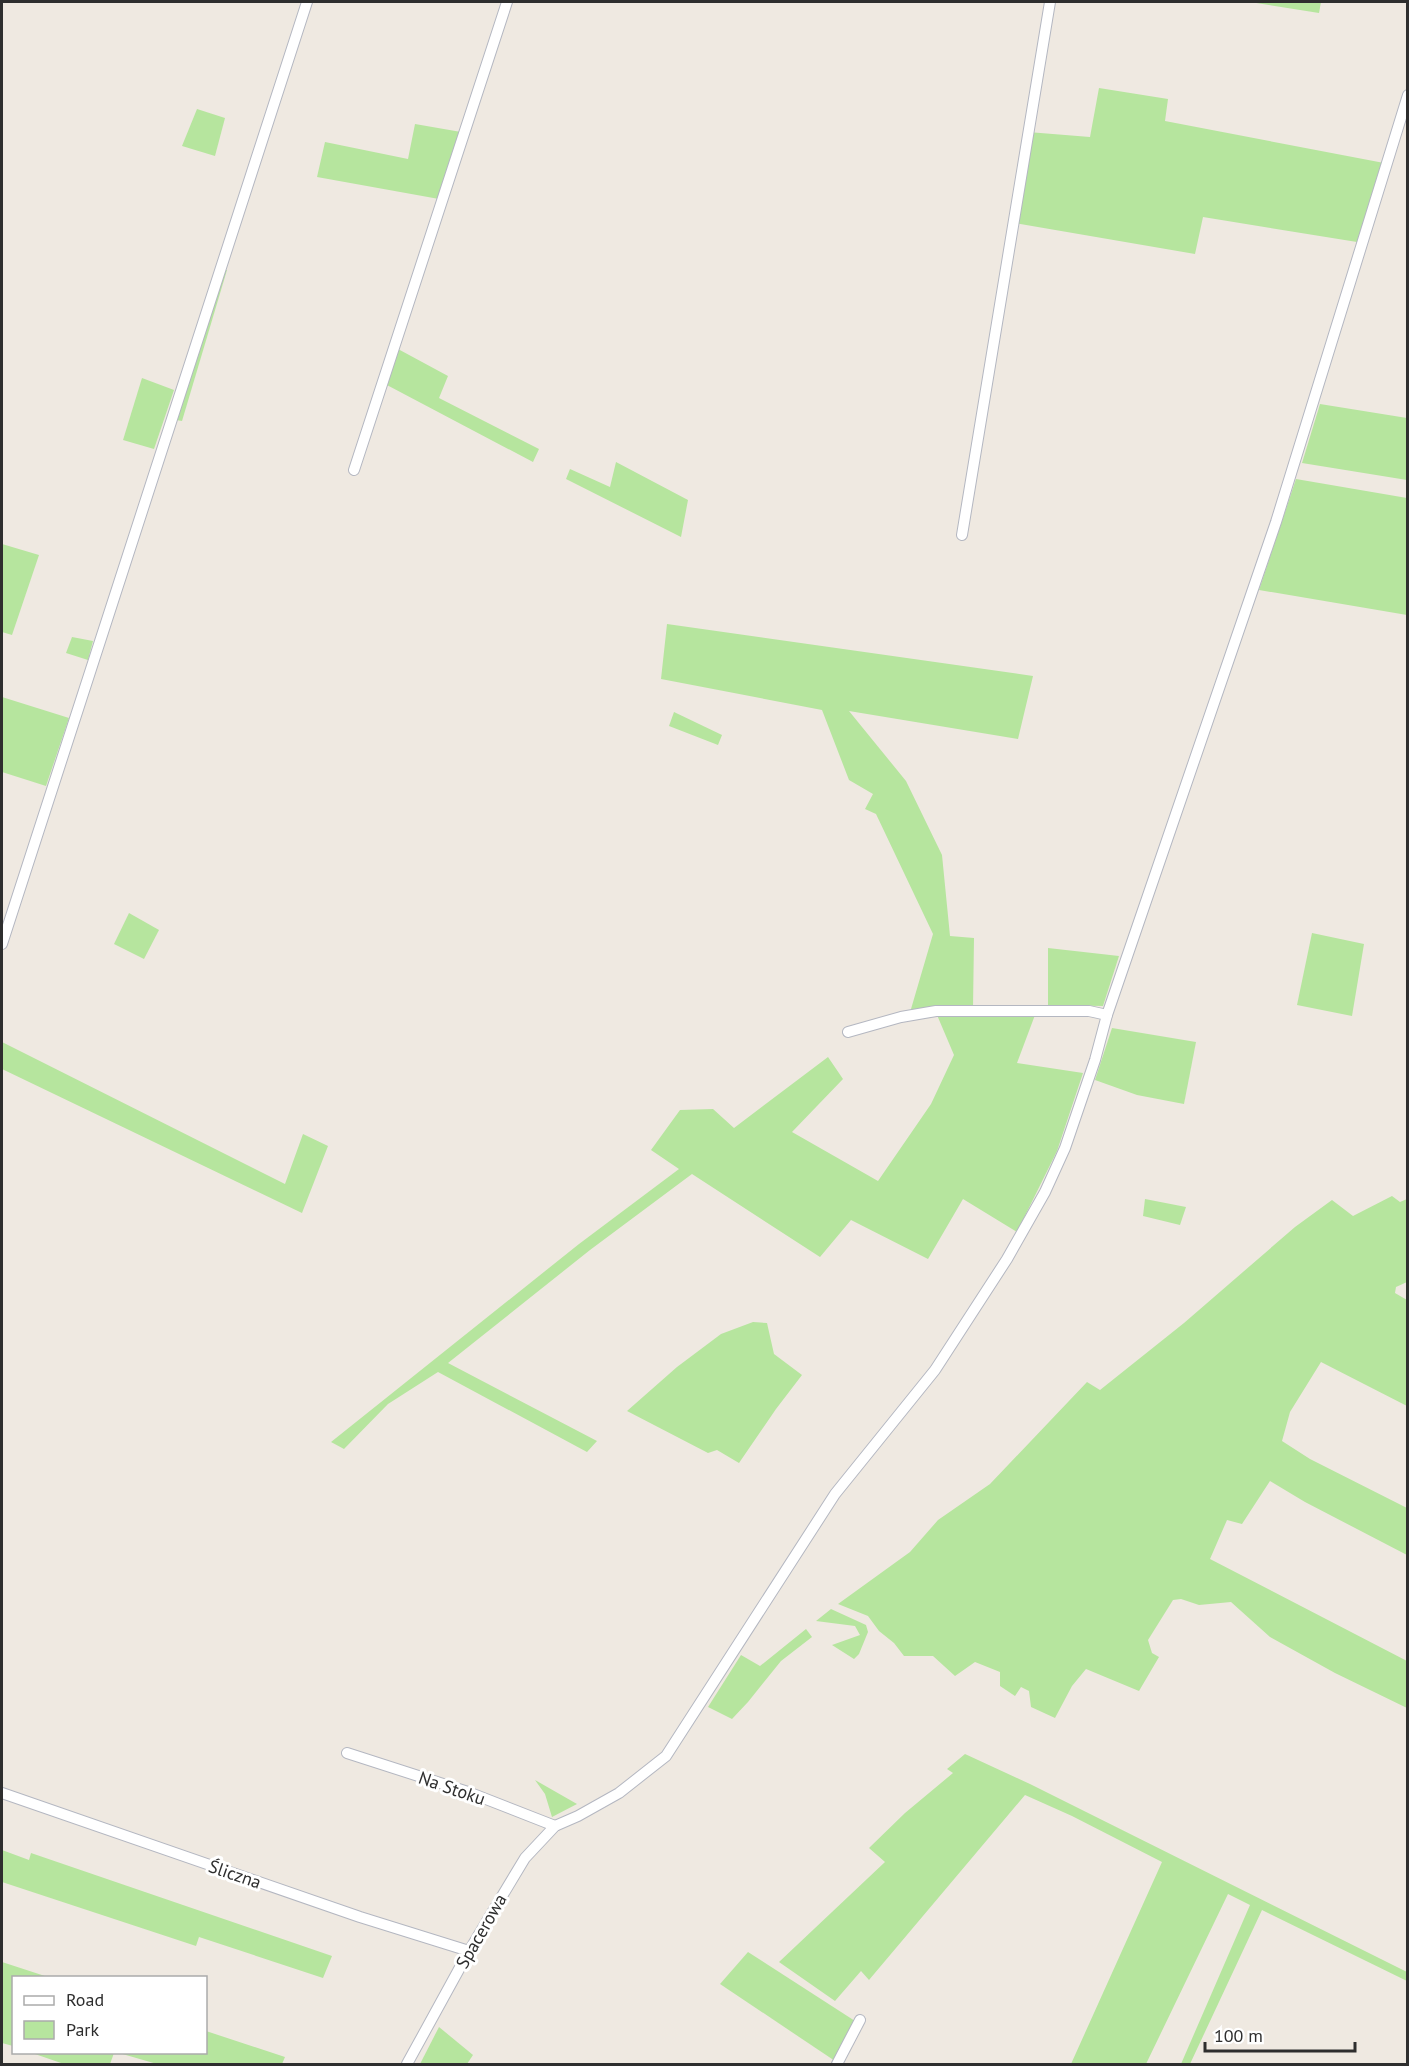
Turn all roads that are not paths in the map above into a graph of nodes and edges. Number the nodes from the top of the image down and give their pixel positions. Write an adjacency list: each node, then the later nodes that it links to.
1 (307, 2): 7 (street)
2 (507, 2): 5 (street)
3 (1050, 2): 6 (street)
4 (1407, 95): 8 (street, Spacerowa)
5 (354, 470)
6 (962, 536)
7 (2, 944)
8 (1107, 1015): 9 (street); 12 (street, Spacerowa)
9 (849, 1032)
10 (347, 1752): 12 (street, Na Stoku)
11 (2, 1793): 13 (street, Śliczna)
12 (555, 1826): 13 (street, Spacerowa)
13 (469, 1951): 15 (street, Spacerowa)
14 (860, 2020): 16 (street)
15 (407, 2064)
16 (837, 2064)

